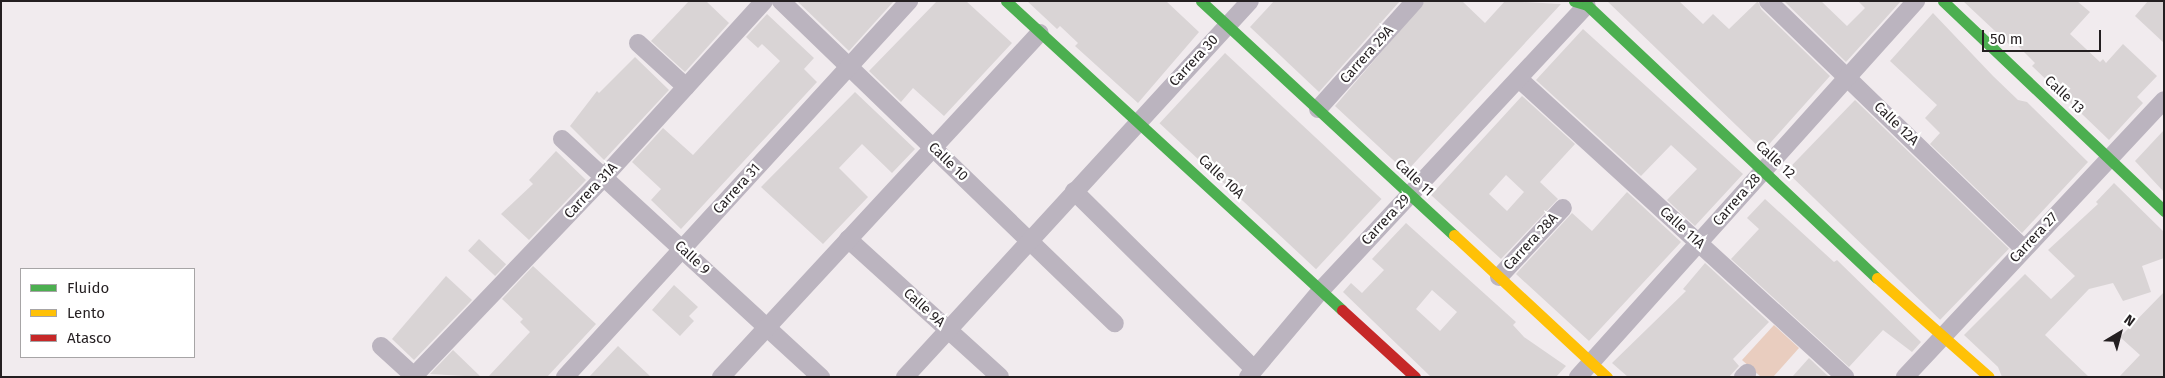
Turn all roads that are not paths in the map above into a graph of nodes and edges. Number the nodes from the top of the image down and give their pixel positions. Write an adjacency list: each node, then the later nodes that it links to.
1 (764, 1): 18 (street, Carrera 31A)
2 (781, 1): 15 (street, Calle 10)
3 (909, 1): 15 (street, Carrera 31)
4 (1006, 1): 13 (street, Calle 10A)
5 (1201, 1): 12 (street, Calle 11)
6 (1250, 1): 12 (street, Carrera 30)
7 (1415, 1): 20 (street, Carrera 29A)
8 (1768, 1): 16 (street, Calle 12A)
9 (1916, 1): 16 (street, Carrera 28)
10 (1943, 1): 24 (street, Calle 13)
11 (1584, 2): 17 (street, Carrera 29); 25 (street, Calle 12)
12 (1227, 26): 20 (street, Calle 11); 21 (street, Carrera 30)
13 (1040, 33): 21 (street, Calle 10A); 23 (street)
14 (638, 43): 18 (street)
15 (849, 67): 23 (street, Calle 10); 35 (street, Carrera 31)
16 (1848, 77): 25 (street, Carrera 28); 34 (street, Calle 12A)
17 (1519, 79): 28 (street, Carrera 29); 33 (street, Calle 11A)
18 (686, 87): 26 (street, Carrera 31A)
19 (2164, 100): 24 (street, Carrera 27)
20 (1318, 109): 28 (street, Calle 11)
21 (1138, 121): 27 (street, Carrera 30); 37 (street, Calle 10A)
22 (562, 139): 26 (street, Calle 9)
23 (933, 148): 31 (street); 32 (street, Calle 10)
24 (2110, 158): 30 (street, Calle 13); 34 (street, Carrera 27)
25 (1763, 170): 33 (street, Carrera 28); 41 (street, Calle 12)
26 (604, 177): 35 (street, Calle 9); 46 (street, Carrera 31A)
27 (1074, 191): 32 (street, Carrera 30); 44 (street)
28 (1410, 195): 36 (street, Calle 11); 37 (street, Carrera 29)
29 (1563, 208): 36 (street, Carrera 28A)
30 (2164, 210)
31 (848, 239): 39 (street); 40 (street, Calle 9A)
32 (1029, 240): 38 (street, Calle 10); 40 (street, Carrera 30)
33 (1698, 243): 43 (street, Carrera 28); 54 (street, Calle 11A)
34 (2023, 248): 41 (street, Carrera 27)
35 (683, 250): 39 (street, Calle 9); 47 (street, Carrera 31)
36 (1499, 277): 43 (street, Calle 11)
37 (1322, 289): 44 (street, Carrera 29); 45 (street, Calle 10A)
38 (1115, 323)
39 (767, 326): 48 (street); 49 (street, Calle 9)
40 (948, 330): 50 (street, Carrera 30); 51 (street, Calle 9A)
41 (1941, 338): 55 (street, Carrera 27); 56 (street, Calle 12); 57 (street, Calle 12)
42 (381, 346): 46 (street)
43 (1592, 363): 52 (street, Carrera 28); 53 (street, Calle 11)
44 (1251, 373)
45 (1405, 374)
46 (414, 376)
47 (565, 377)
48 (721, 377)
49 (821, 377)
50 (905, 377)
51 (1000, 377)
52 (1578, 377)
53 (1607, 377)
54 (1845, 377)
55 (1905, 377)
56 (1970, 377)
57 (1989, 377)

